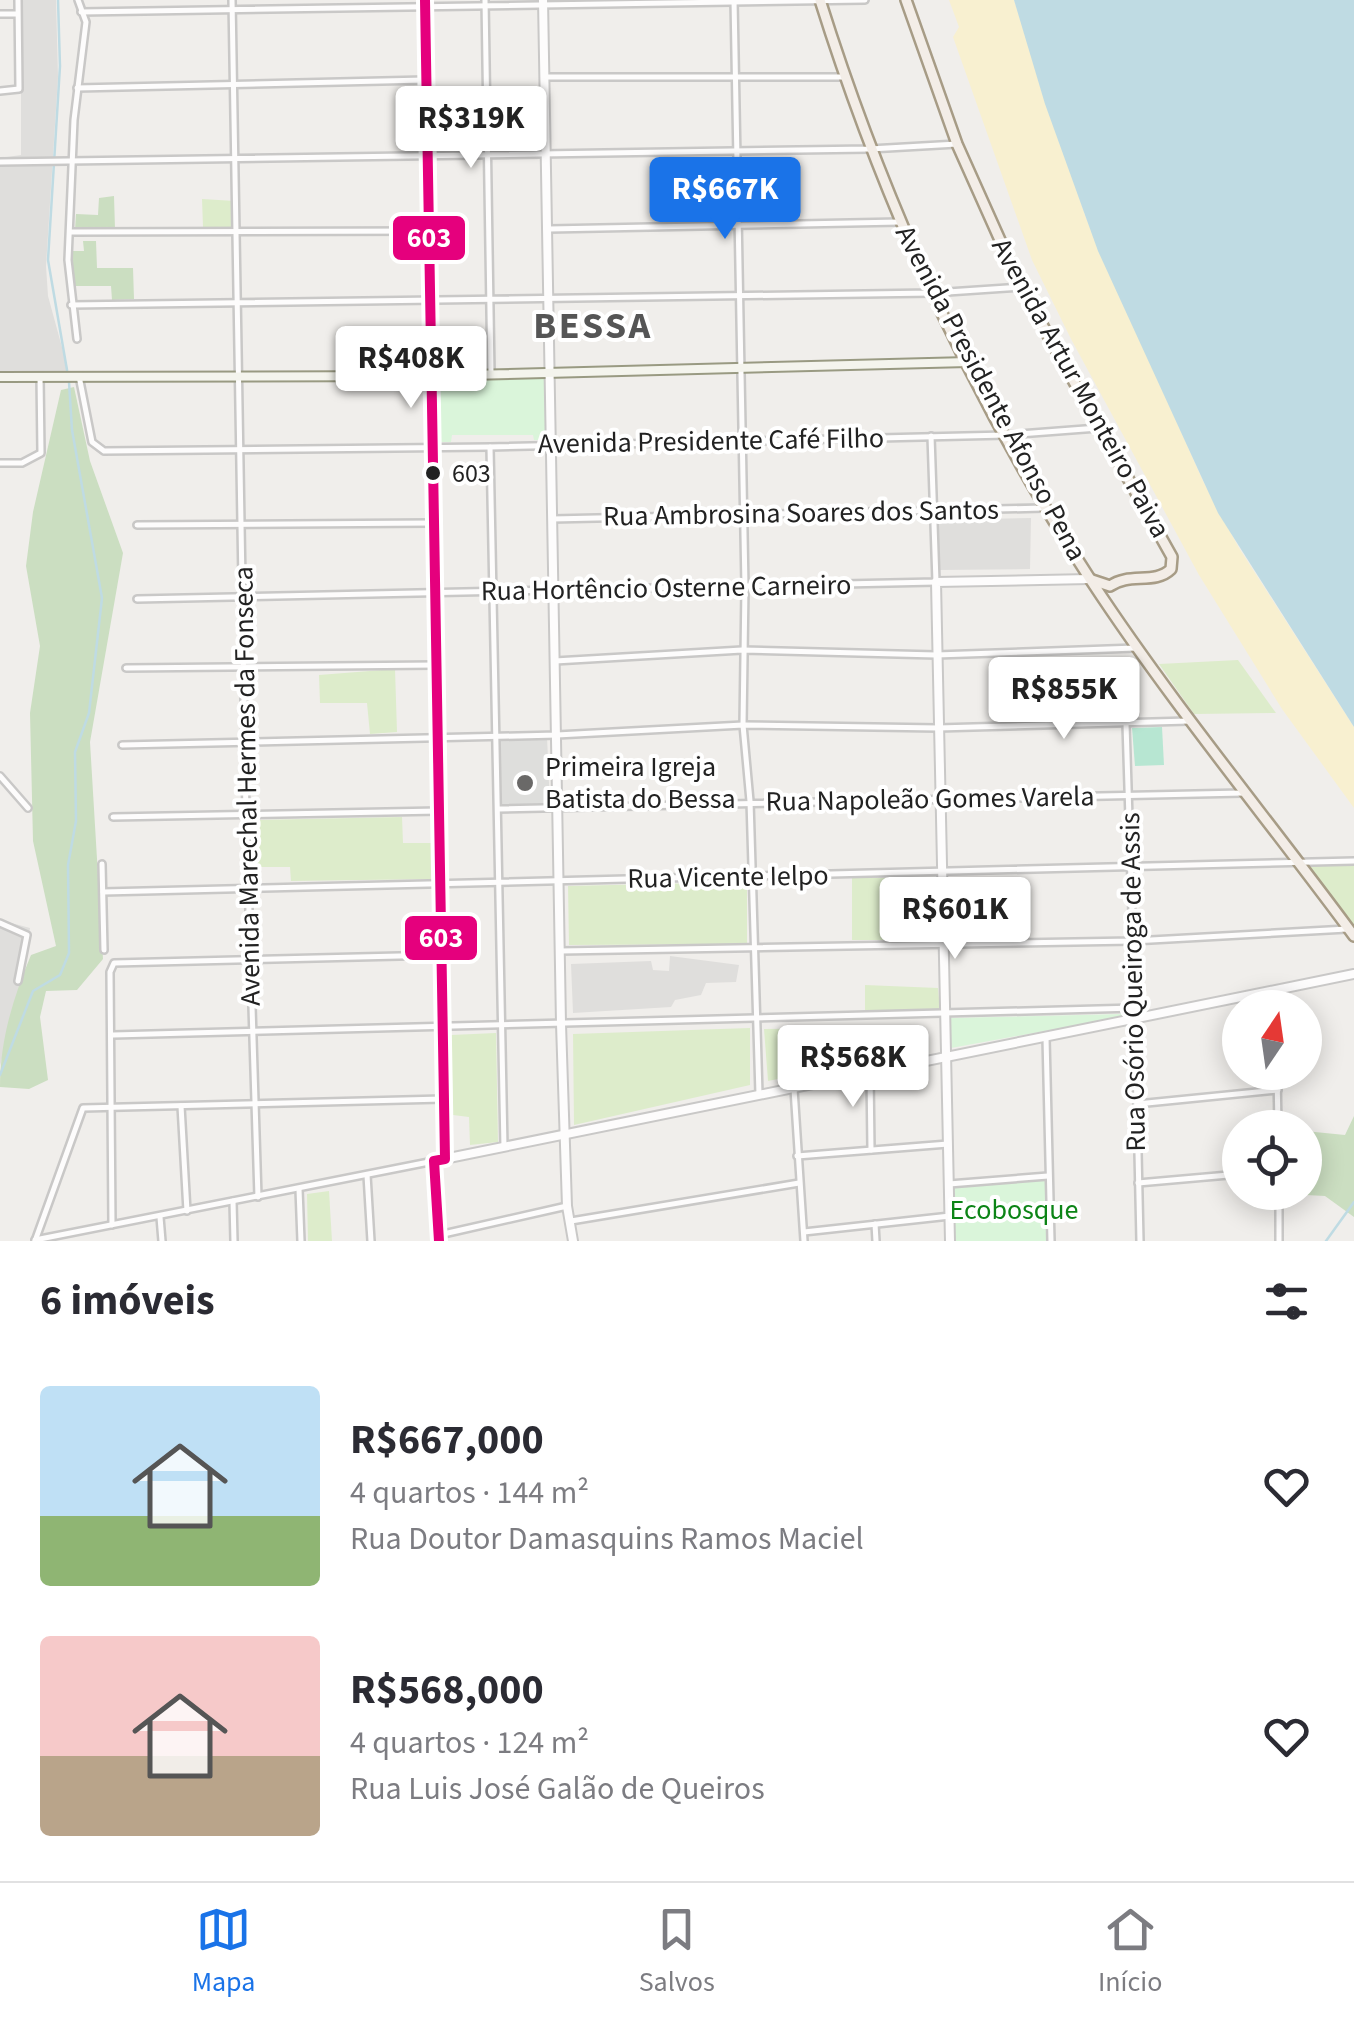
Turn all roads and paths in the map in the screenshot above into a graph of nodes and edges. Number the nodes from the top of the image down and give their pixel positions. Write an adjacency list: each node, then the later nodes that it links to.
1 (18, 0): 14 (street)
2 (78, 0): 11 (street)
3 (232, 0): 12 (street, Avenida Marechal Hermes da Fonseca)
4 (865, 0): 6 (street)
5 (906, 0): 22 (main road, Avenida Artur Monteiro Paiva)
6 (821, 1): 10 (street); 17 (main road, Avenida Presidente Afonso Pena)
7 (485, 2): 8 (street); 9 (street); 26 (street)
8 (543, 2): 10 (street); 16 (street)
9 (425, 3): 12 (street); 18 (street)
10 (734, 3): 15 (street)
11 (81, 12): 12 (street); 20 (street)
12 (232, 12): 19 (street, Avenida Marechal Hermes da Fonseca)
13 (0, 14): 14 (street)
14 (18, 14): 21 (street)
15 (735, 76): 16 (street); 17 (street); 23 (street)
16 (545, 78): 25 (street)
17 (844, 78): 24 (main road, Avenida Presidente Afonso Pena)
18 (425, 80): 19 (street); 27 (street)
19 (234, 84): 20 (street); 28 (street, Avenida Marechal Hermes da Fonseca)
20 (78, 88): 29 (street)
21 (0, 91)
22 (957, 144): 24 (street); 37 (main road, Avenida Artur Monteiro Paiva)
23 (736, 148): 24 (street); 25 (street); 32 (street)
24 (870, 149): 31 (main road, Avenida Presidente Afonso Pena)
25 (546, 152): 26 (street); 33 (street)
26 (489, 153): 27 (street); 40 (street)
27 (428, 154): 28 (street); 34 (street)
28 (235, 158): 29 (street); 36 (street, Avenida Marechal Hermes da Fonseca)
29 (72, 160): 30 (street); 35 (street)
30 (0, 162)
31 (900, 222): 32 (street); 38 (main road, Avenida Presidente Afonso Pena)
32 (738, 224): 33 (street); 39 (street)
33 (548, 228): 41 (street)
34 (428, 231): 36 (street); 42 (street)
35 (71, 232): 36 (street); 44 (street)
36 (238, 232): 43 (street, Avenida Marechal Hermes da Fonseca)
37 (1021, 287): 38 (street); 55 (main road, Avenida Artur Monteiro Paiva)
38 (933, 294): 39 (street); 46 (main road, Avenida Presidente Afonso Pena)
39 (740, 295): 41 (street); 47 (street)
40 (489, 297): 41 (street); 42 (street); 49 (street)
41 (549, 297): 48 (street)
42 (430, 299): 43 (street); 53 (street)
43 (239, 303): 44 (street); 52 (street, Avenida Marechal Hermes da Fonseca)
44 (71, 305): 45 (street)
45 (77, 339)
46 (968, 362): 47 (main road); 56 (main road, Avenida Presidente Afonso Pena)
47 (742, 368): 48 (main road); 58 (street)
48 (548, 370): 49 (main road); 59 (street)
49 (491, 373): 53 (main road)
50 (40, 376): 51 (main road); 54 (main road); 63 (street)
51 (78, 376): 52 (main road); 62 (street, Avenida Presidente Café Filho)
52 (239, 376): 53 (main road); 62 (street, Avenida Marechal Hermes da Fonseca)
53 (430, 376): 60 (street)
54 (0, 377)
55 (1100, 428): 56 (street, Avenida Presidente Café Filho); 71 (main road, Avenida Artur Monteiro Paiva)
56 (1007, 435): 57 (street, Avenida Presidente Café Filho); 65 (main road, Avenida Presidente Afonso Pena)
57 (931, 436): 58 (street, Avenida Presidente Café Filho); 64 (street)
58 (742, 439): 59 (street, Avenida Presidente Café Filho); 66 (street)
59 (550, 444): 61 (street, Avenida Presidente Café Filho); 67 (street)
60 (431, 447): 61 (street, Avenida Presidente Café Filho); 62 (street, Avenida Presidente Café Filho); 68 (street)
61 (490, 447): 76 (street)
62 (240, 450): 69 (street, Avenida Marechal Hermes da Fonseca)
63 (0, 463)
64 (933, 508): 65 (street, Rua Ambrosina Soares dos Santos); 66 (street, Rua Ambrosina Soares dos Santos); 73 (street)
65 (1049, 508): 72 (main road, Avenida Presidente Afonso Pena)
66 (744, 514): 67 (street, Rua Ambrosina Soares dos Santos); 75 (street)
67 (552, 519): 77 (street)
68 (432, 523): 69 (street); 78 (street)
69 (242, 524): 70 (street); 79 (street, Avenida Marechal Hermes da Fonseca)
70 (138, 525)
71 (1171, 552): 74 (main road, Rua Hortêncio Osterne Carneiro)
72 (1090, 579): 73 (street, Rua Hortêncio Osterne Carneiro); 74 (main road, Rua Hortêncio Osterne Carneiro); 81 (main road, Avenida Presidente Afonso Pena)
73 (936, 582): 75 (street, Rua Hortêncio Osterne Carneiro); 84 (street)
74 (1110, 586): 81 (main road, Avenida Presidente Afonso Pena)
75 (746, 587): 77 (street, Rua Hortêncio Osterne Carneiro); 83 (street)
76 (493, 592): 77 (street, Rua Hortêncio Osterne Carneiro); 78 (street, Rua Hortêncio Osterne Carneiro); 94 (street)
77 (555, 592): 85 (street)
78 (434, 594): 79 (street, Rua Hortêncio Osterne Carneiro); 86 (street)
79 (244, 596): 80 (street, Rua Hortêncio Osterne Carneiro); 88 (street, Avenida Marechal Hermes da Fonseca)
80 (136, 599)
81 (1112, 612): 82 (main road, Avenida Presidente Afonso Pena)
82 (1136, 648): 84 (street); 89 (main road, Avenida Presidente Afonso Pena)
83 (742, 650): 84 (street); 85 (street); 91 (street)
84 (936, 656): 92 (street)
85 (555, 661): 93 (street)
86 (436, 665): 88 (street); 95 (street)
87 (126, 668): 88 (street)
88 (245, 668): 96 (street, Avenida Marechal Hermes da Fonseca)
89 (1190, 721): 90 (street); 99 (main road, Avenida Presidente Afonso Pena)
90 (1126, 723): 92 (street); 100 (street, Rua Osório Queiroga de Assis)
91 (743, 725): 92 (street); 93 (street); 102 (street)
92 (938, 728): 101 (street)
93 (557, 735): 94 (street); 104 (street)
94 (495, 736): 95 (street); 105 (street)
95 (438, 738): 96 (street); 106 (street)
96 (245, 743): 97 (street); 108 (street, Avenida Marechal Hermes da Fonseca)
97 (122, 744)
98 (0, 776): 103 (street)
99 (1243, 793): 100 (street, Rua Napoleão Gomes Varela); 110 (main road, Avenida Presidente Afonso Pena)
100 (1128, 796): 101 (street, Rua Napoleão Gomes Varela); 112 (street, Rua Osório Queiroga de Assis)
101 (940, 800): 102 (street, Rua Napoleão Gomes Varela); 113 (street)
102 (750, 801): 104 (street, Rua Napoleão Gomes Varela); 114 (street)
103 (28, 808)
104 (558, 808): 105 (street, Rua Napoleão Gomes Varela); 115 (street)
105 (498, 810): 116 (street)
106 (439, 811): 108 (street); 117 (street)
107 (113, 816): 108 (street)
108 (246, 816): 118 (street, Avenida Marechal Hermes da Fonseca)
109 (1354, 862): 110 (street, Rua Vicente Ielpo)
110 (1297, 863): 112 (street, Rua Vicente Ielpo); 121 (main road, Avenida Presidente Afonso Pena)
111 (102, 864): 119 (street)
112 (1131, 868): 113 (street, Rua Vicente Ielpo); 122 (street, Rua Osório Queiroga de Assis)
113 (943, 873): 114 (street, Rua Vicente Ielpo); 123 (street)
114 (752, 876): 115 (street, Rua Vicente Ielpo); 124 (street)
115 (558, 880): 116 (street, Rua Vicente Ielpo); 126 (street)
116 (500, 882): 117 (street, Rua Vicente Ielpo); 136 (street)
117 (440, 884): 118 (street, Rua Vicente Ielpo); 127 (street)
118 (248, 890): 119 (street, Rua Vicente Ielpo); 128 (street, Avenida Marechal Hermes da Fonseca)
119 (103, 892): 125 (street)
120 (0, 924): 130 (street)
121 (1351, 932): 122 (street)
122 (1132, 942): 123 (street); 134 (street, Rua Osório Queiroga de Assis)
123 (944, 945): 124 (street); 133 (street)
124 (753, 948): 126 (street); 135 (street)
125 (104, 950)
126 (560, 951): 137 (street)
127 (441, 955): 128 (street); 138 (street)
128 (251, 959): 139 (street, Avenida Marechal Hermes da Fonseca); 140 (street)
129 (1354, 974): 131 (street)
130 (18, 980)
131 (1284, 990)
132 (1222, 1000): 134 (street)
133 (945, 1014): 134 (street); 135 (street); 142 (street)
134 (1135, 1014): 141 (street); 149 (street, Rua Osório Queiroga de Assis)
135 (755, 1021): 137 (street); 146 (street)
136 (502, 1024): 137 (street); 138 (street); 155 (street)
137 (562, 1024): 153 (street)
138 (442, 1026): 139 (street); 147 (street)
139 (252, 1034): 140 (street); 148 (street, Avenida Marechal Hermes da Fonseca)
140 (113, 1035): 151 (street)
141 (1046, 1035): 142 (street); 161 (street)
142 (946, 1054): 143 (street); 154 (street)
143 (870, 1070): 144 (street); 156 (street)
144 (794, 1086): 146 (street); 157 (street)
145 (1278, 1090): 149 (street); 152 (street)
146 (758, 1094): 153 (street)
147 (443, 1099): 148 (street); 158 (street)
148 (253, 1103): 150 (street); 167 (street, Avenida Marechal Hermes da Fonseca)
149 (1137, 1104): 164 (street, Rua Osório Queiroga de Assis)
150 (181, 1106): 151 (street); 171 (street)
151 (112, 1108): 176 (street); 180 (street)
152 (1278, 1110)
153 (565, 1136): 155 (street); 169 (street)
154 (948, 1144): 156 (street); 165 (street)
155 (504, 1147): 158 (street)
156 (871, 1150): 157 (street)
157 (797, 1156): 163 (street)
158 (445, 1159): 159 (street)
159 (434, 1161): 160 (street); 179 (street)
160 (367, 1174): 166 (street); 185 (street)
161 (1048, 1176): 165 (street); 190 (street)
162 (1222, 1176): 164 (street)
163 (799, 1183): 174 (street); 178 (street)
164 (1138, 1183): 191 (street, Rua Osório Queiroga de Assis)
165 (949, 1184): 172 (street)
166 (300, 1188): 167 (street); 184 (street)
167 (258, 1196): 168 (street)
168 (233, 1201): 171 (street); 183 (street)
169 (567, 1206): 174 (street); 179 (street)
170 (1279, 1210): 192 (street)
171 (186, 1211): 173 (street)
172 (950, 1216): 175 (street); 189 (street)
173 (160, 1217): 176 (street); 182 (street)
174 (568, 1221): 186 (street)
175 (875, 1224): 178 (street); 188 (street)
176 (112, 1226): 177 (street)
177 (91, 1229): 180 (street); 181 (street)
178 (804, 1232): 187 (street)
179 (439, 1238)
180 (35, 1240)
181 (92, 1241)
182 (162, 1241)
183 (234, 1241)
184 (301, 1241)
185 (371, 1241)
186 (574, 1241)
187 (804, 1241)
188 (876, 1241)
189 (950, 1241)
190 (1051, 1241)
191 (1140, 1241)
192 (1279, 1241)

